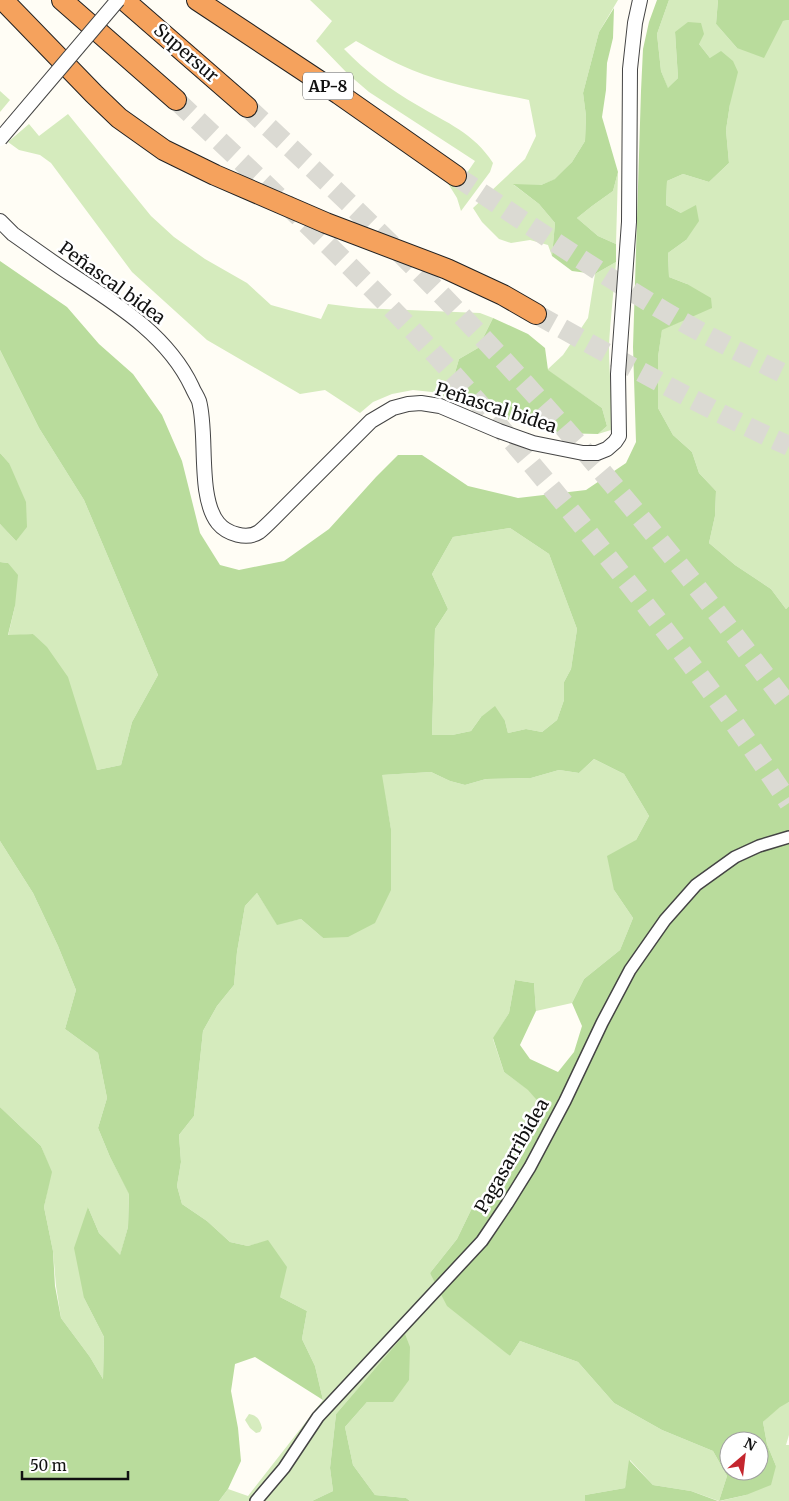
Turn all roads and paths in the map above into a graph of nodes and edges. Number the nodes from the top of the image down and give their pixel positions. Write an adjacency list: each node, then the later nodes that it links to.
1 (4, 0): 12 (highway)
2 (62, 0): 7 (highway)
3 (118, 0): 9 (street, bridge)
4 (124, 0): 8 (highway, Supersur)
5 (197, 0): 10 (highway, AP-8)
6 (640, 0): 11 (street, Peñascal bidea)
7 (176, 100)
8 (247, 106)
9 (0, 139)
10 (456, 176)
11 (0, 221)
12 (536, 314)
13 (789, 837): 14 (street, Pagasarribidea)
14 (256, 1501)

